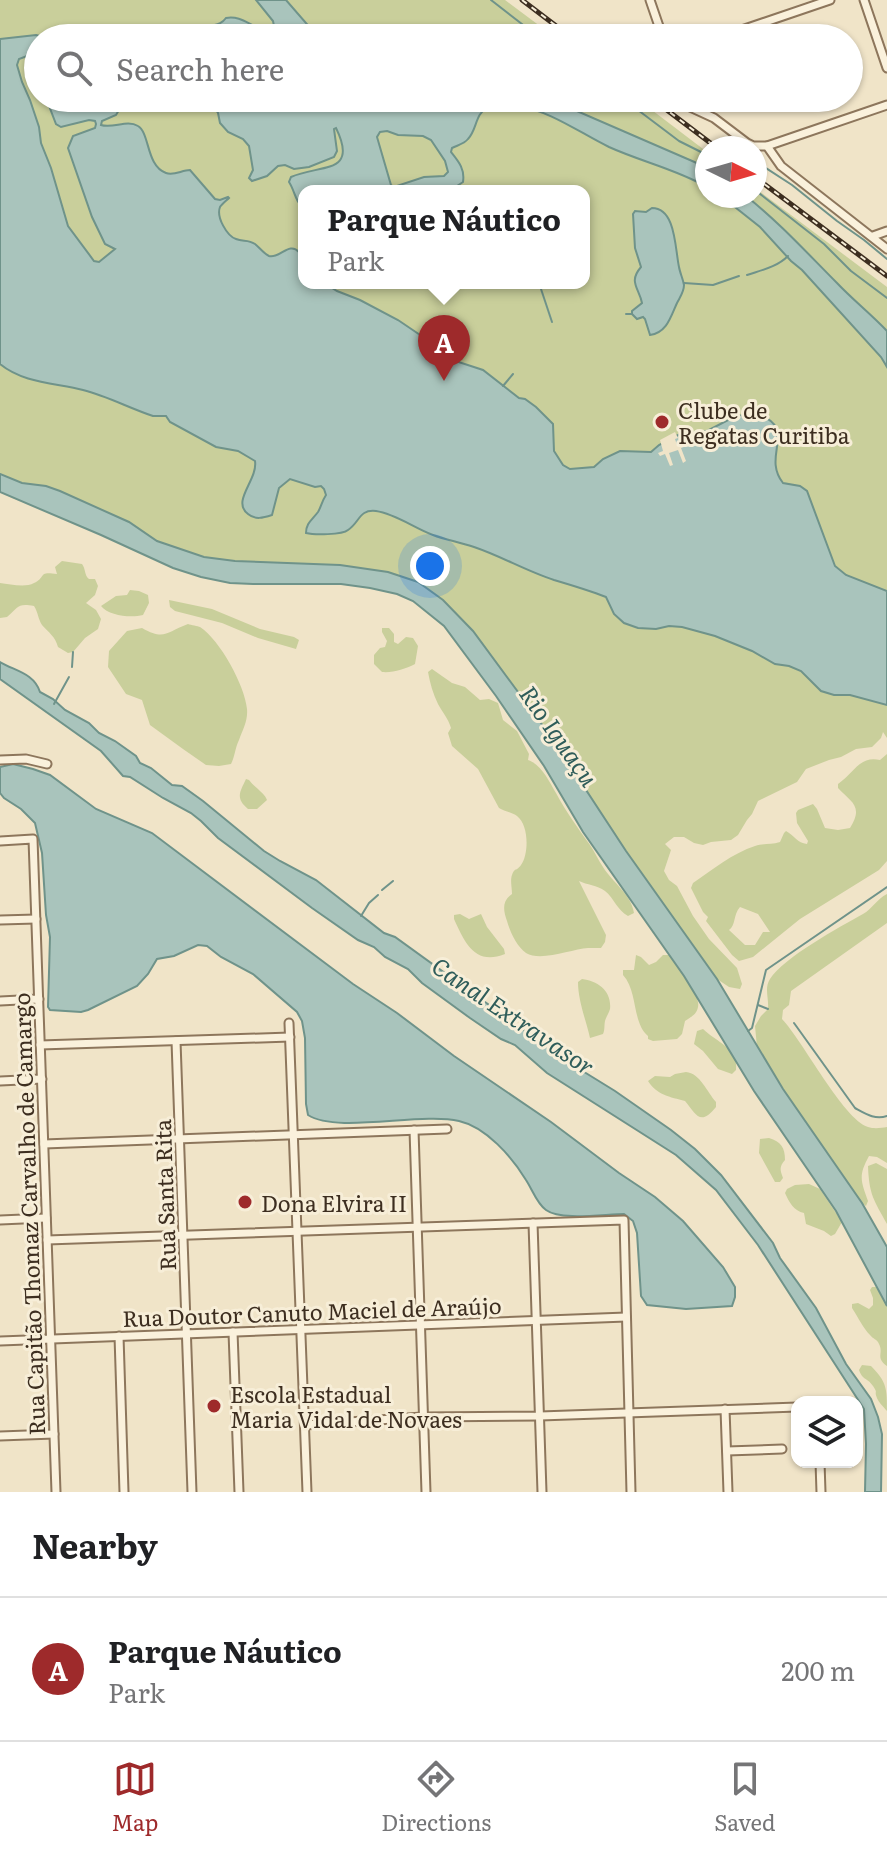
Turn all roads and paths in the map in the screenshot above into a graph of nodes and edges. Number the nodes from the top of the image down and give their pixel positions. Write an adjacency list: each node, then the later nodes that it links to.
1 (650, 0): 4 (street)
2 (830, 0): 5 (street)
3 (864, 0): 6 (street)
4 (658, 24)
5 (759, 24)
6 (887, 68)
7 (887, 105): 10 (street)
8 (704, 112): 9 (street)
9 (738, 136)
10 (767, 146): 12 (street)
11 (887, 231): 12 (street)
12 (873, 236): 13 (street)
13 (887, 249)
14 (0, 760): 15 (street)
15 (47, 764)
16 (0, 841): 17 (street, Rua Capitão Thomaz Carvalho de Camargo)
17 (36, 919): 18 (street); 19 (street, Rua Capitão Thomaz Carvalho de Camargo)
18 (0, 920)
19 (39, 999): 20 (street); 24 (street, Rua Capitão Thomaz Carvalho de Camargo)
20 (0, 1001)
21 (289, 1023): 22 (street)
22 (290, 1037): 23 (street); 29 (street)
23 (176, 1041): 24 (street); 30 (street, Rua Santa Rita)
24 (40, 1045): 25 (street, Rua Capitão Thomaz Carvalho de Camargo)
25 (42, 1079): 26 (street); 31 (street, Rua Capitão Thomaz Carvalho de Camargo)
26 (0, 1081)
27 (447, 1129): 28 (street)
28 (414, 1130): 29 (street); 35 (street)
29 (293, 1134): 30 (street); 36 (street)
30 (180, 1139): 31 (street); 37 (street, Rua Santa Rita)
31 (44, 1144): 32 (street, Rua Capitão Thomaz Carvalho de Camargo)
32 (46, 1218): 33 (street); 38 (street, Rua Capitão Thomaz Carvalho de Camargo)
33 (0, 1220)
34 (533, 1223): 35 (street); 39 (street); 40 (street)
35 (417, 1227): 36 (street); 41 (street)
36 (297, 1231): 37 (street); 42 (street)
37 (183, 1235): 38 (street); 44 (street, Rua Santa Rita)
38 (47, 1240): 46 (street, Rua Capitão Thomaz Carvalho de Camargo)
39 (626, 1317): 40 (street, Rua Doutor Canuto Maciel de Araújo); 50 (street)
40 (537, 1320): 41 (street, Rua Doutor Canuto Maciel de Araújo); 51 (street)
41 (421, 1325): 42 (street, Rua Doutor Canuto Maciel de Araújo); 52 (street)
42 (301, 1329): 43 (street, Rua Doutor Canuto Maciel de Araújo); 53 (street)
43 (233, 1332): 44 (street, Rua Doutor Canuto Maciel de Araújo); 62 (street)
44 (187, 1334): 45 (street, Rua Doutor Canuto Maciel de Araújo); 61 (street, Rua Santa Rita)
45 (119, 1336): 46 (street, Rua Doutor Canuto Maciel de Araújo); 60 (street)
46 (51, 1339): 47 (street, Rua Doutor Canuto Maciel de Araújo); 54 (street, Rua Capitão Thomaz Carvalho de Camargo)
47 (0, 1341)
48 (791, 1407): 49 (street)
49 (725, 1409): 50 (street); 57 (street)
50 (629, 1413): 51 (street); 66 (street)
51 (540, 1416): 52 (street); 65 (street)
52 (422, 1417): 53 (street); 64 (street)
53 (305, 1425): 63 (street)
54 (54, 1434): 55 (street); 59 (street, Rua Capitão Thomaz Carvalho de Camargo)
55 (0, 1436)
56 (782, 1449): 57 (street)
57 (727, 1451): 67 (street)
58 (820, 1468): 68 (street)
59 (56, 1492)
60 (124, 1492)
61 (192, 1492)
62 (239, 1492)
63 (307, 1492)
64 (426, 1492)
65 (542, 1492)
66 (631, 1492)
67 (728, 1492)
68 (821, 1492)

